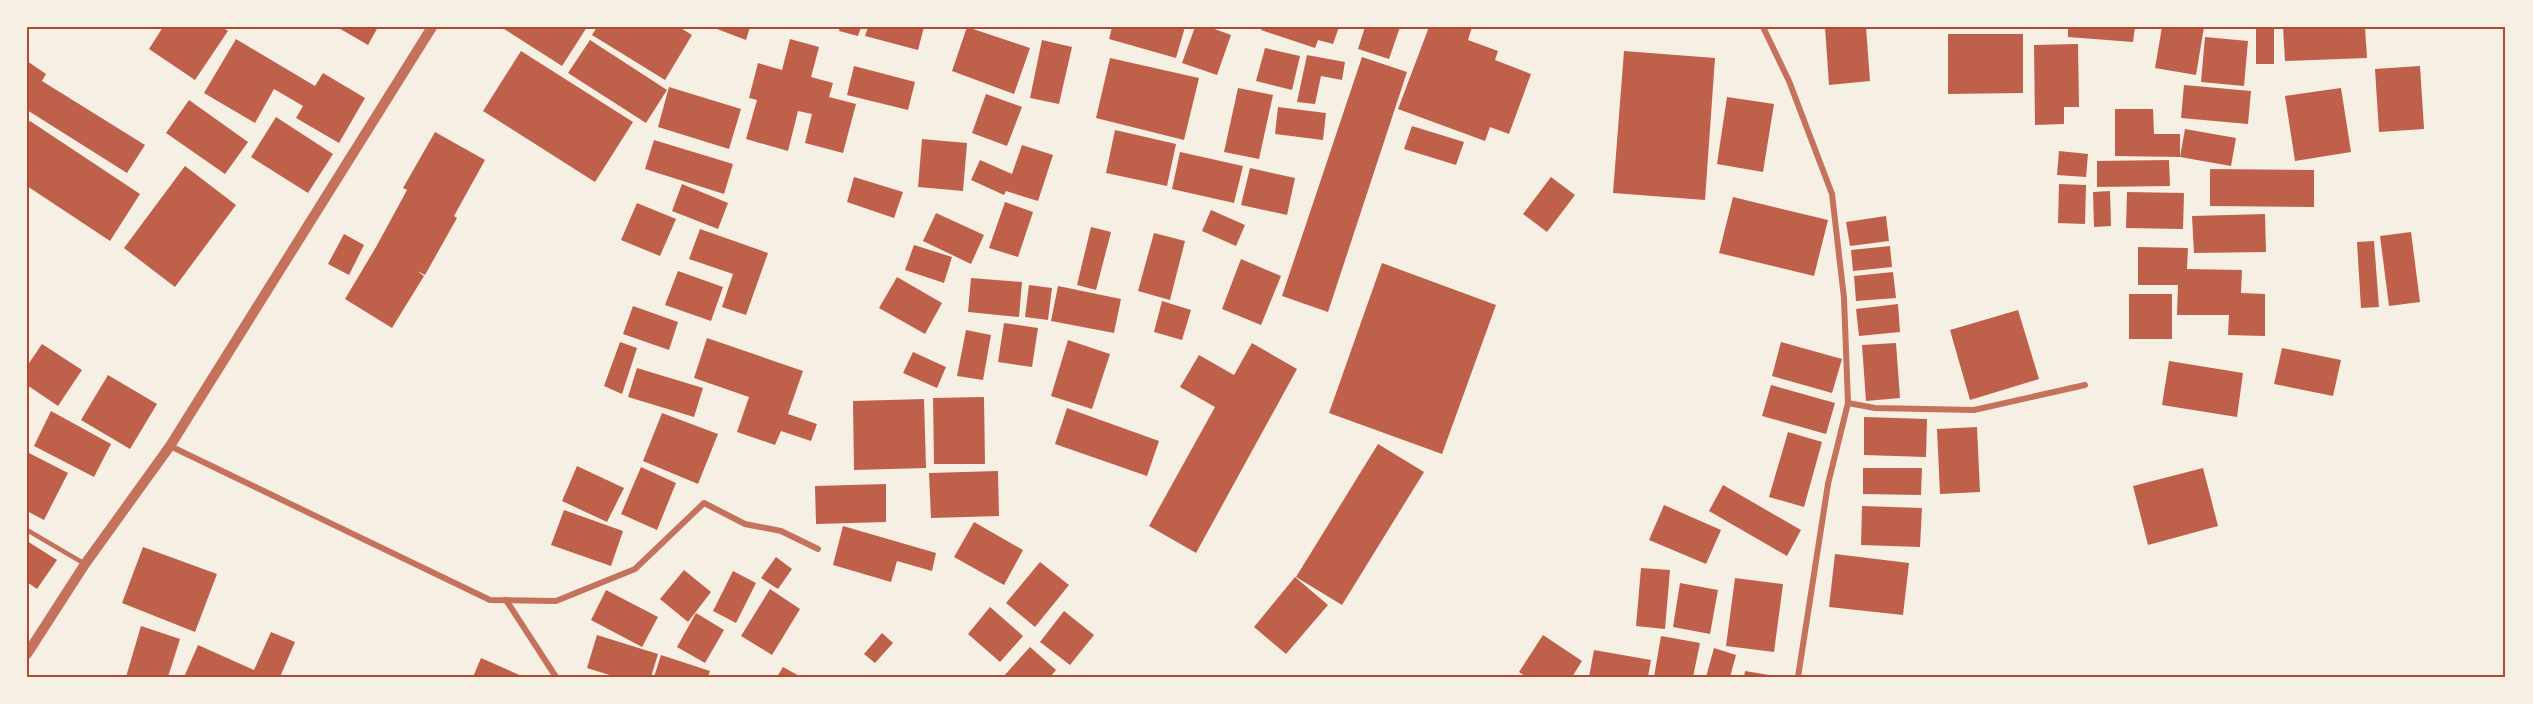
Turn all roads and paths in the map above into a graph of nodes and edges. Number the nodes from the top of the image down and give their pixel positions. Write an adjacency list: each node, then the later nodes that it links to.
1 (432, 27): 5 (street)
2 (1763, 27): 4 (street)
3 (2085, 385): 4 (street)
4 (1848, 403): 12 (street)
5 (170, 446): 8 (street); 9 (street)
6 (27, 530): 8 (lane)
7 (818, 549): 9 (street)
8 (85, 564): 10 (street)
9 (506, 600): 11 (street)
10 (27, 654)
11 (556, 677)
12 (1798, 677)

